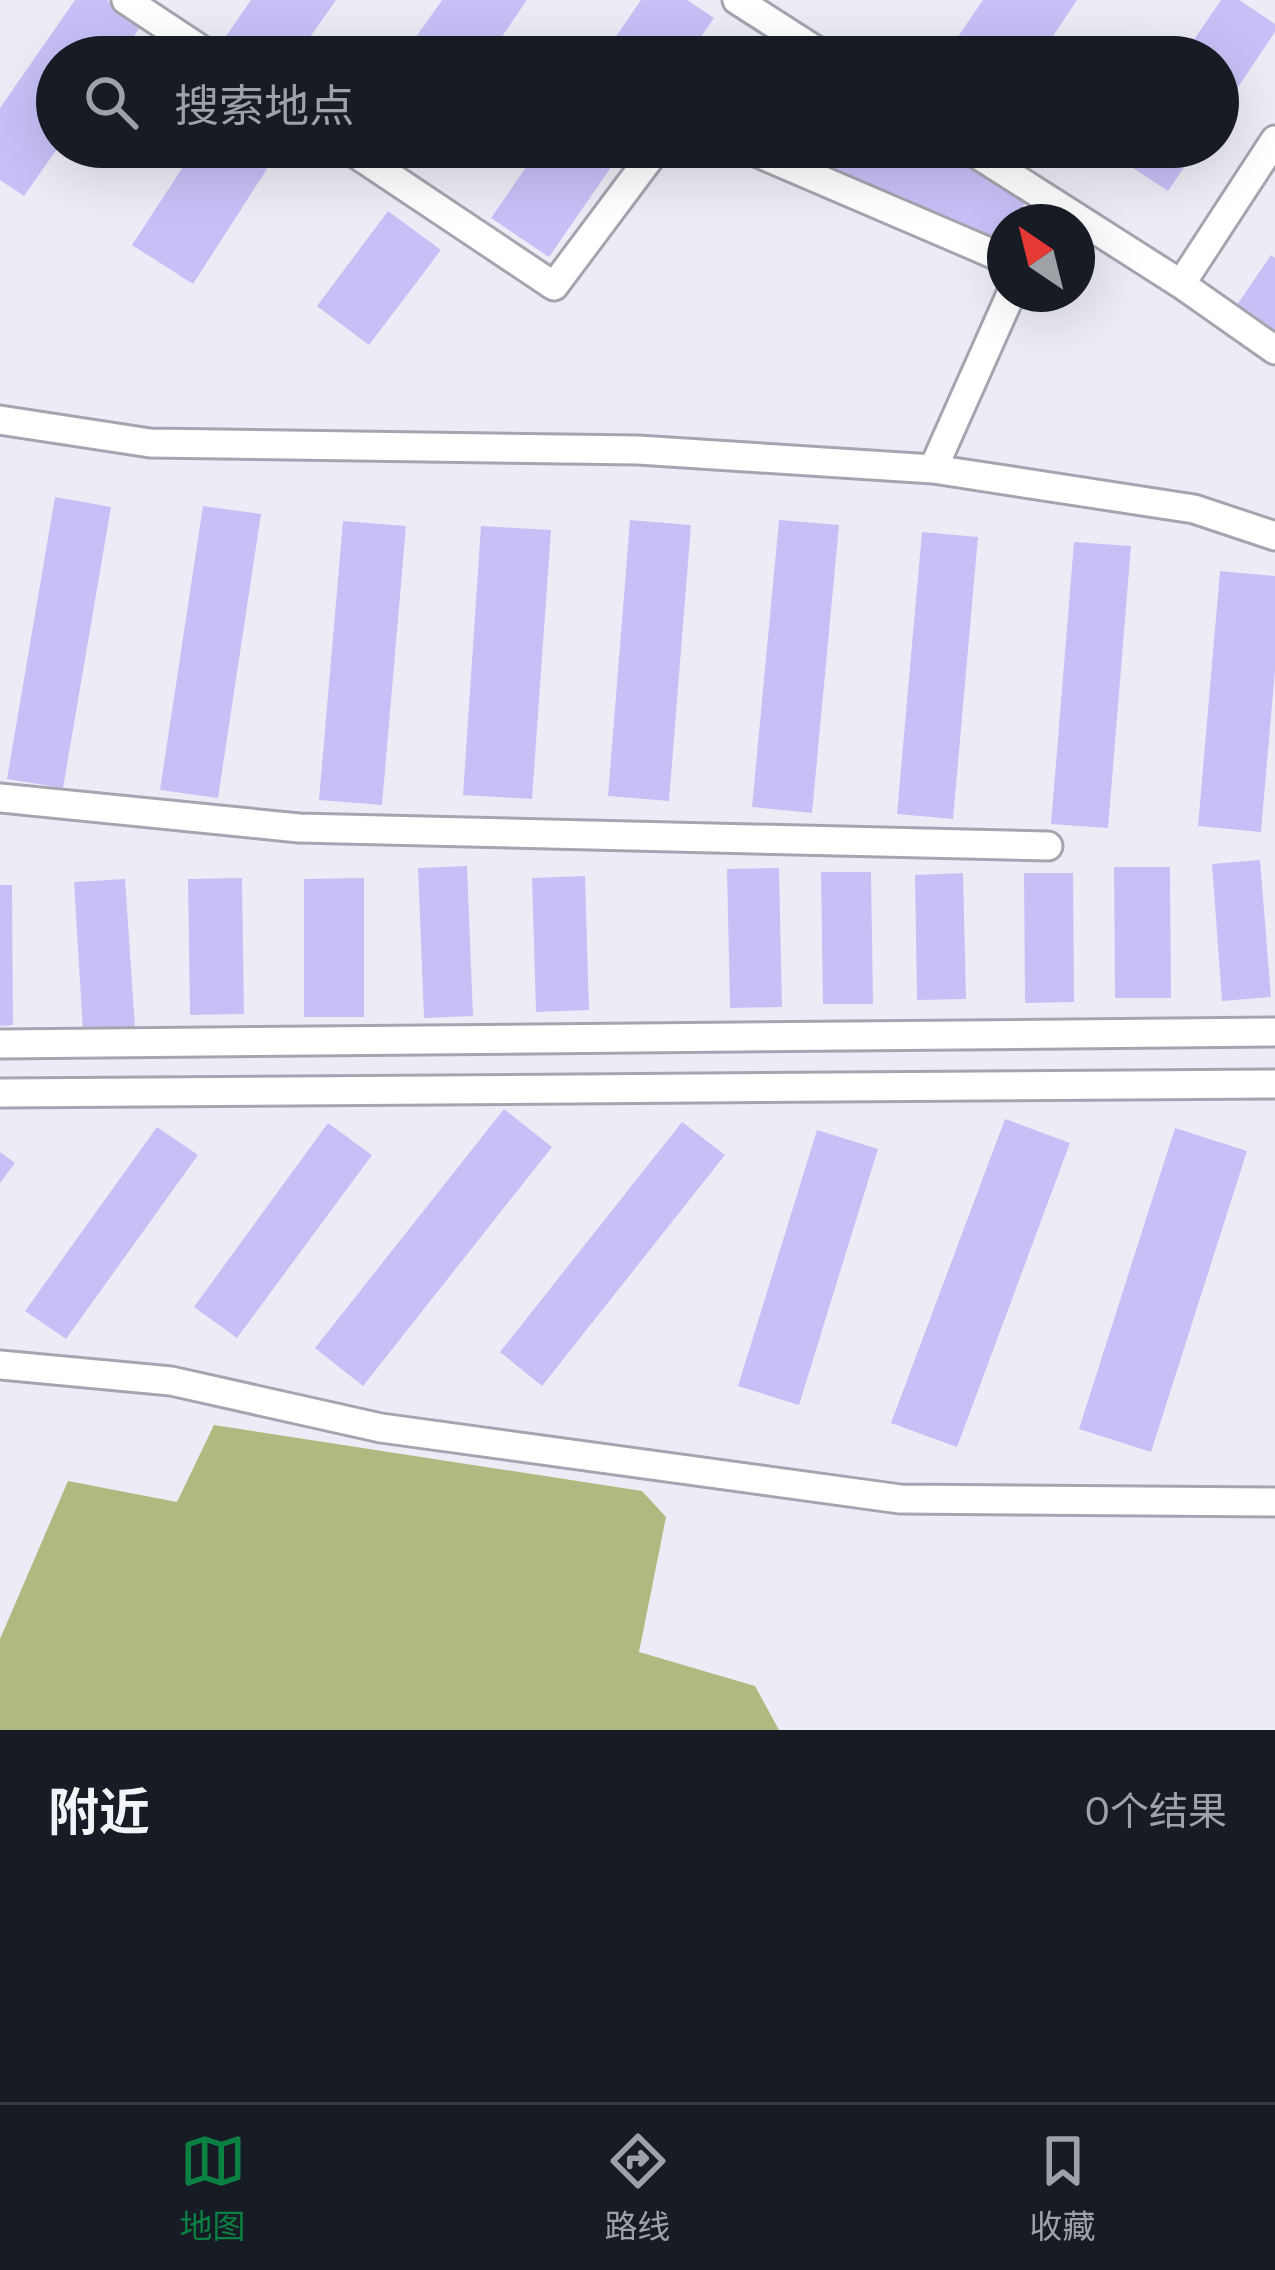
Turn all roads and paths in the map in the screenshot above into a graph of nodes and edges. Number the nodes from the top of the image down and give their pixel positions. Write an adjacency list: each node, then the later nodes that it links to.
1 (126, 0): 3 (street)
2 (736, 0): 4 (street)
3 (180, 36)
4 (793, 36)
5 (1275, 140): 13 (street)
6 (377, 168): 7 (street)
7 (642, 168)
8 (793, 168): 12 (street)
9 (992, 168): 10 (street)
10 (1037, 204)
11 (1095, 238): 13 (street)
12 (987, 251)
13 (1181, 284): 15 (street)
14 (1002, 312): 17 (street)
15 (1275, 350)
16 (0, 420): 17 (street)
17 (933, 469): 18 (street)
18 (1275, 536)
19 (0, 798): 20 (street)
20 (1048, 846)
21 (1275, 1032): 22 (street)
22 (0, 1043)
23 (1275, 1084): 24 (street)
24 (0, 1093)
25 (0, 1365): 26 (street)
26 (1275, 1502)

